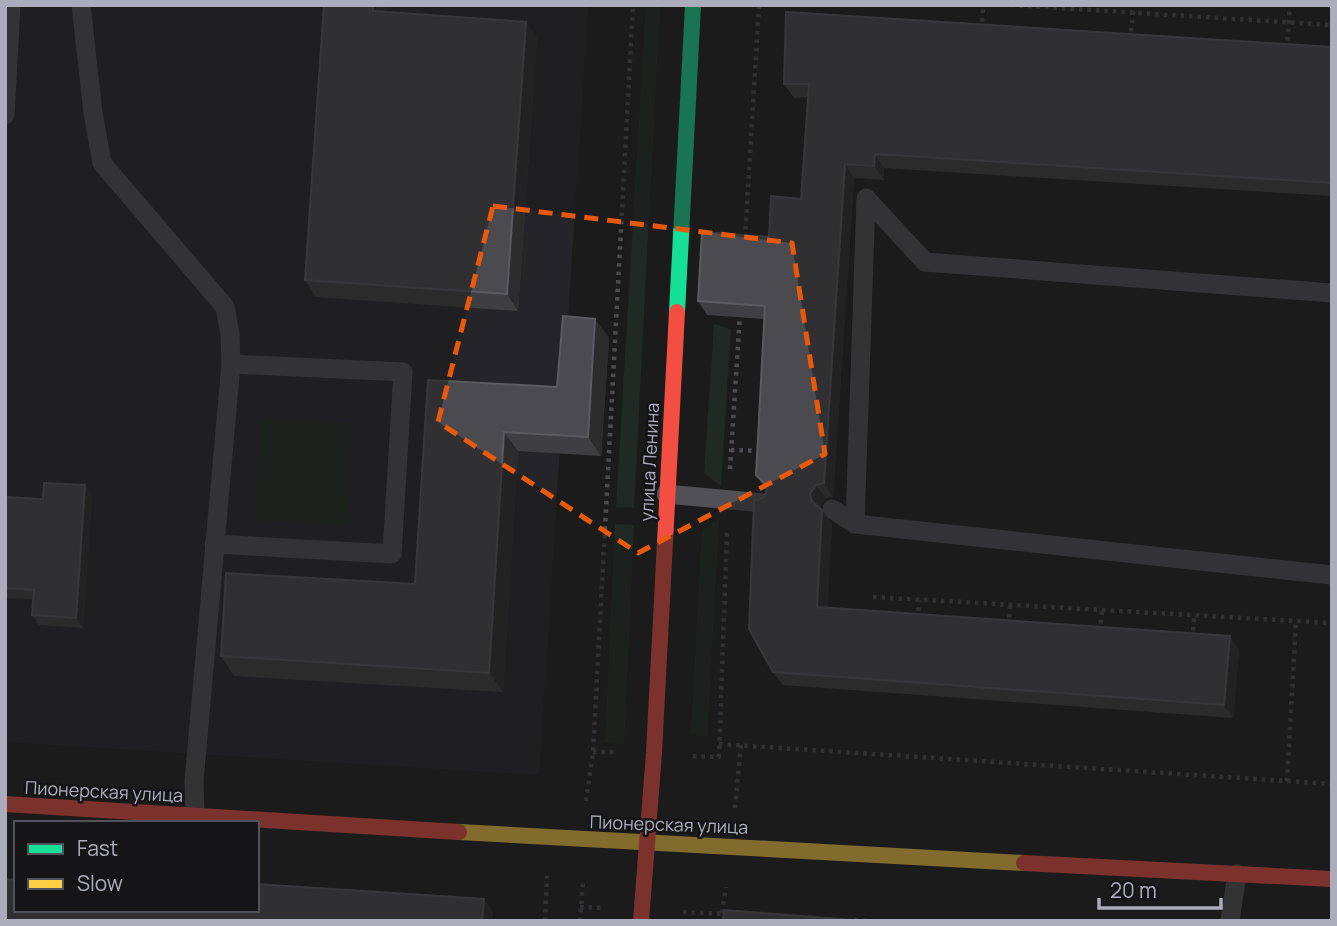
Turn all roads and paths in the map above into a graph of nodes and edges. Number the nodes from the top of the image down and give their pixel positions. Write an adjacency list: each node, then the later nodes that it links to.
1 (11, 5): 16 (lane)
2 (81, 5): 20 (lane)
3 (633, 5): 22 (path)
4 (693, 5): 25 (street, улица Ленина)
5 (759, 5): 17 (path)
6 (983, 5): 13 (path)
7 (1011, 5): 10 (path)
8 (1134, 5): 10 (path)
9 (1290, 5): 11 (path)
10 (1133, 13): 11 (path); 14 (path)
11 (1288, 22): 12 (path); 15 (path)
12 (1332, 25)
13 (981, 38)
14 (1129, 48)
15 (1286, 57)
16 (5, 115)
17 (744, 241)
18 (1332, 293): 29 (lane)
19 (740, 311): 23 (path)
20 (231, 364): 30 (lane); 30 (lane)
21 (599, 392): 22 (path)
22 (612, 393): 49 (path)
23 (731, 450): 24 (path); 26 (path)
24 (767, 452)
25 (666, 494): 26 (lane); 50 (street, улица Ленина)
26 (728, 500): 27 (lane); 43 (path)
27 (764, 503)
28 (832, 509): 29 (lane)
29 (855, 524): 31 (lane)
30 (214, 544): 48 (lane)
31 (1332, 575)
32 (873, 597): 33 (path)
33 (919, 600): 34 (path); 39 (path)
34 (1010, 604): 35 (path); 40 (path)
35 (1102, 610): 36 (path); 41 (path)
36 (1194, 615): 37 (path); 42 (path)
37 (1296, 621): 38 (path); 45 (path)
38 (1332, 623)
39 (918, 627)
40 (1009, 634)
41 (1100, 640)
42 (1192, 647)
43 (719, 744): 44 (path); 45 (path)
44 (719, 757)
45 (1287, 781): 46 (path)
46 (1332, 784)
47 (5, 804): 48 (street, Пионерская улица)
48 (195, 816): 49 (street, Пионерская улица)
49 (585, 840): 50 (street, Пионерская улица); 54 (path)
50 (649, 841): 52 (street, Пионерская улица); 57 (street, улица Ленина)
51 (547, 864): 59 (path)
52 (1237, 873): 53 (street, Пионерская улица); 63 (lane)
53 (1332, 879)
54 (580, 907): 57 (path); 60 (path)
55 (701, 912): 56 (path); 57 (path); 61 (path)
56 (736, 914)
57 (642, 915)
58 (844, 919): 62 (path)
59 (545, 921)
60 (580, 921)
61 (700, 921)
62 (871, 921)
63 (1230, 921)

